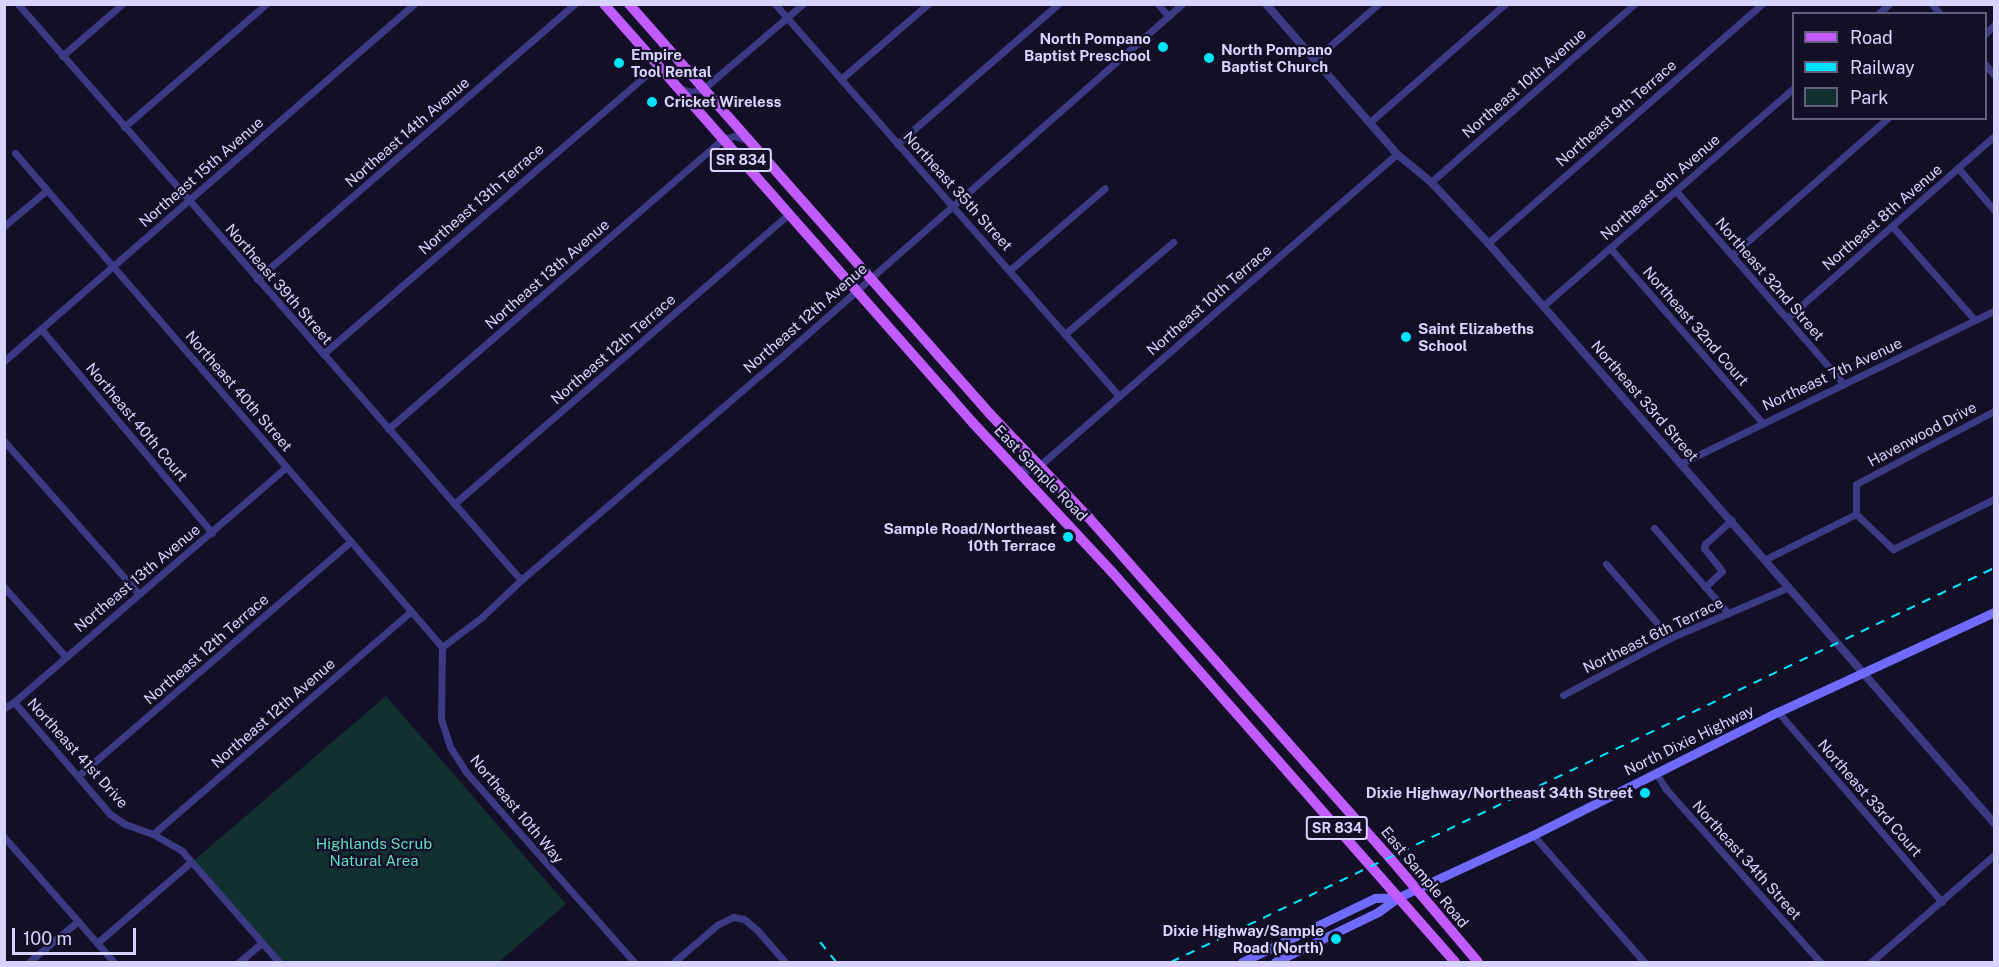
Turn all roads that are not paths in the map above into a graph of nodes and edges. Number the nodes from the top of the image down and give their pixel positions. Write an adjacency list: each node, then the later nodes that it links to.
1 (18, 4): 21 (street, Northeast 39th Street)
2 (122, 4): 21 (street)
3 (266, 4): 30 (street)
4 (414, 4): 42 (street, Northeast 15th Avenue)
5 (574, 4): 54 (street, Northeast 14th Avenue)
6 (604, 4): 23 (main road, East Sample Road / SR 834)
7 (629, 4): 26 (main road, East Sample Road / SR 834)
8 (775, 4): 20 (street, Northeast 35th Street)
9 (802, 4): 20 (street)
10 (928, 4): 24 (street)
11 (1058, 4): 34 (street)
12 (1158, 4): 19 (street)
13 (1182, 4): 19 (street, Northeast 12th Avenue)
14 (1266, 4): 22 (street, Northeast 33rd Street)
15 (1377, 4): 22 (street)
16 (1505, 4): 29 (street)
17 (1634, 4): 38 (street, Northeast 10th Avenue)
18 (1762, 4): 49 (street, Northeast 9th Terrace)
19 (1168, 16): 43 (street, Northeast 12th Avenue)
20 (787, 18): 24 (street, Northeast 35th Street); 26 (street)
21 (62, 56): 30 (street, Northeast 39th Street)
22 (1315, 59): 29 (street, Northeast 33rd Street)
23 (658, 65): 25 (main road, East Sample Road / SR 834); 63 (street, Northeast 13th Terrace)
24 (841, 79): 34 (street, Northeast 35th Street)
25 (678, 88): 26 (street); 32 (main road, East Sample Road / SR 834)
26 (703, 89): 33 (main road, East Sample Road / SR 834)
27 (1792, 90): 41 (street, Northeast 9th Avenue)
28 (1886, 120): 51 (street)
29 (1370, 122): 36 (street, Northeast 33rd Street)
30 (124, 128): 42 (street, Northeast 39th Street)
31 (1995, 136): 37 (street, Northeast 8th Avenue)
32 (723, 139): 33 (street); 45 (main road, East Sample Road / SR 834); 69 (street, Northeast 13th Avenue)
33 (747, 140): 55 (main road, East Sample Road / SR 834)
34 (897, 144): 43 (street, Northeast 35th Street)
35 (15, 153): 40 (street, Northeast 40th Street)
36 (1397, 154): 38 (street, Northeast 33rd Street); 66 (street, Northeast 10th Terrace)
37 (1958, 168): 44 (street); 47 (street, Northeast 8th Avenue)
38 (1431, 182): 49 (street, Northeast 33rd Street)
39 (1105, 188): 53 (street)
40 (47, 190): 46 (street); 52 (street, Northeast 40th Street)
41 (1676, 191): 50 (street, Northeast 9th Avenue); 51 (street, Northeast 32nd Street)
42 (188, 201): 52 (street, Northeast 15th Avenue); 54 (street, Northeast 39th Street)
43 (953, 207): 53 (street, Northeast 35th Street); 55 (street, Northeast 12th Avenue)
44 (1995, 210)
45 (789, 214): 56 (main road, East Sample Road / SR 834); 78 (street, Northeast 12th Terrace)
46 (4, 226)
47 (1892, 226): 59 (street, Northeast 8th Avenue); 60 (street)
48 (1173, 242): 62 (street)
49 (1488, 243): 57 (street, Northeast 33rd Street)
50 (1610, 248): 57 (street, Northeast 9th Avenue); 68 (street, Northeast 32nd Court)
51 (1732, 255): 59 (street, Northeast 32nd Street)
52 (114, 266): 61 (street, Northeast 15th Avenue); 72 (street, Northeast 40th Street)
53 (1010, 270): 62 (street, Northeast 35th Street)
54 (257, 279): 63 (street, Northeast 39th Street)
55 (870, 279): 56 (street, Northeast 12th Avenue); 73 (main road, East Sample Road / SR 834)
56 (856, 291): 74 (main road, East Sample Road / SR 834); 86 (street, Northeast 12th Avenue)
57 (1543, 306): 71 (street, Northeast 33rd Street)
58 (1995, 311): 60 (street, Northeast 7th Avenue)
59 (1787, 318): 65 (street, Northeast 32nd Street)
60 (1975, 320): 65 (street, Northeast 7th Avenue)
61 (41, 329): 64 (street, Northeast 15th Avenue); 82 (street, Northeast 40th Court)
62 (1065, 334): 66 (street, Northeast 35th Street)
63 (322, 354): 69 (street, Northeast 39th Street)
64 (4, 361)
65 (1844, 384): 68 (street, Northeast 7th Avenue)
66 (1119, 396): 73 (street, Northeast 10th Terrace)
67 (1995, 411): 79 (street, Havenwood Drive)
68 (1762, 422): 71 (street, Northeast 7th Avenue)
69 (388, 429): 78 (street, Northeast 39th Street)
70 (4, 441): 90 (street)
71 (1682, 463): 80 (street, Northeast 33rd Street)
72 (286, 466): 82 (street, Northeast 13th Avenue); 83 (street, Northeast 40th Street)
73 (1038, 466): 74 (street); 75 (main road, East Sample Road / SR 834)
74 (1014, 468): 76 (main road, East Sample Road / SR 834)
75 (1057, 485): 76 (main road); 100 (main road, East Sample Road / SR 834)
76 (1031, 486): 98 (main road, East Sample Road / SR 834)
77 (1995, 499): 79 (street)
78 (454, 504): 86 (street, Northeast 39th Street)
79 (1856, 514): 84 (street)
80 (1732, 520): 84 (street, Northeast 33rd Street); 88 (street)
81 (1654, 528): 88 (street)
82 (212, 533): 90 (street, Northeast 13th Avenue)
83 (351, 542): 91 (street, Northeast 40th Street); 105 (street, Northeast 12th Terrace)
84 (1766, 559): 89 (street, Northeast 33rd Street)
85 (1606, 564): 94 (street)
86 (521, 580): 95 (street, Northeast 12th Avenue)
87 (4, 586): 96 (street)
88 (1705, 587): 93 (street)
89 (1790, 587): 93 (street, Northeast 6th Terrace); 97 (street, Northeast 33rd Street)
90 (139, 594): 96 (street, Northeast 13th Avenue)
91 (411, 611): 95 (street, Northeast 40th Street); 107 (street, Northeast 12th Avenue)
92 (1995, 612): 97 (main road, North Dixie Highway)
93 (1728, 613): 94 (street, Northeast 6th Terrace)
94 (1670, 638): 99 (street, Northeast 6th Terrace)
95 (442, 646): 122 (street, Northeast 10th Way)
96 (65, 656): 101 (street, Northeast 13th Avenue)
97 (1865, 674): 103 (main road, North Dixie Highway); 106 (street, Northeast 33rd Street)
98 (1218, 694): 100 (main road); 113 (main road, East Sample Road / SR 834)
99 (1563, 695)
100 (1248, 699): 112 (main road, East Sample Road / SR 834)
101 (15, 702): 102 (street, Northeast 13th Avenue); 105 (street, Northeast 41st Drive)
102 (4, 708)
103 (1778, 712): 104 (main road, North Dixie Highway); 114 (street, Northeast 33rd Court)
104 (1656, 773): 108 (main road, North Dixie Highway); 130 (street, Northeast 34th Street)
105 (78, 776): 107 (street, Northeast 41st Drive)
106 (1995, 823)
107 (153, 834): 111 (street, Northeast 41st Drive)
108 (1533, 835): 112 (main road, North Dixie Highway); 129 (street)
109 (5, 838): 115 (street)
110 (1995, 855): 114 (street)
111 (191, 862): 116 (street); 117 (street, Northeast 41st Drive)
112 (1417, 889): 113 (main road, North Dixie Highway); 128 (main road, East Sample Road / SR 834)
113 (1399, 897): 125 (main road, North Dixie Highway); 126 (main road, North Dixie Highway); 127 (main road, East Sample Road / SR 834)
114 (1942, 902): 131 (street)
115 (78, 921): 116 (street); 118 (street)
116 (97, 943): 119 (street)
117 (262, 943): 120 (street); 121 (street, Northeast 41st Drive)
118 (30, 963)
119 (114, 963)
120 (239, 963)
121 (279, 963)
122 (634, 963)
123 (674, 963): 124 (street)
124 (785, 963)
125 (1242, 963)
126 (1275, 963)
127 (1455, 963)
128 (1478, 963)
129 (1644, 963)
130 (1820, 963)
131 (1871, 963)

